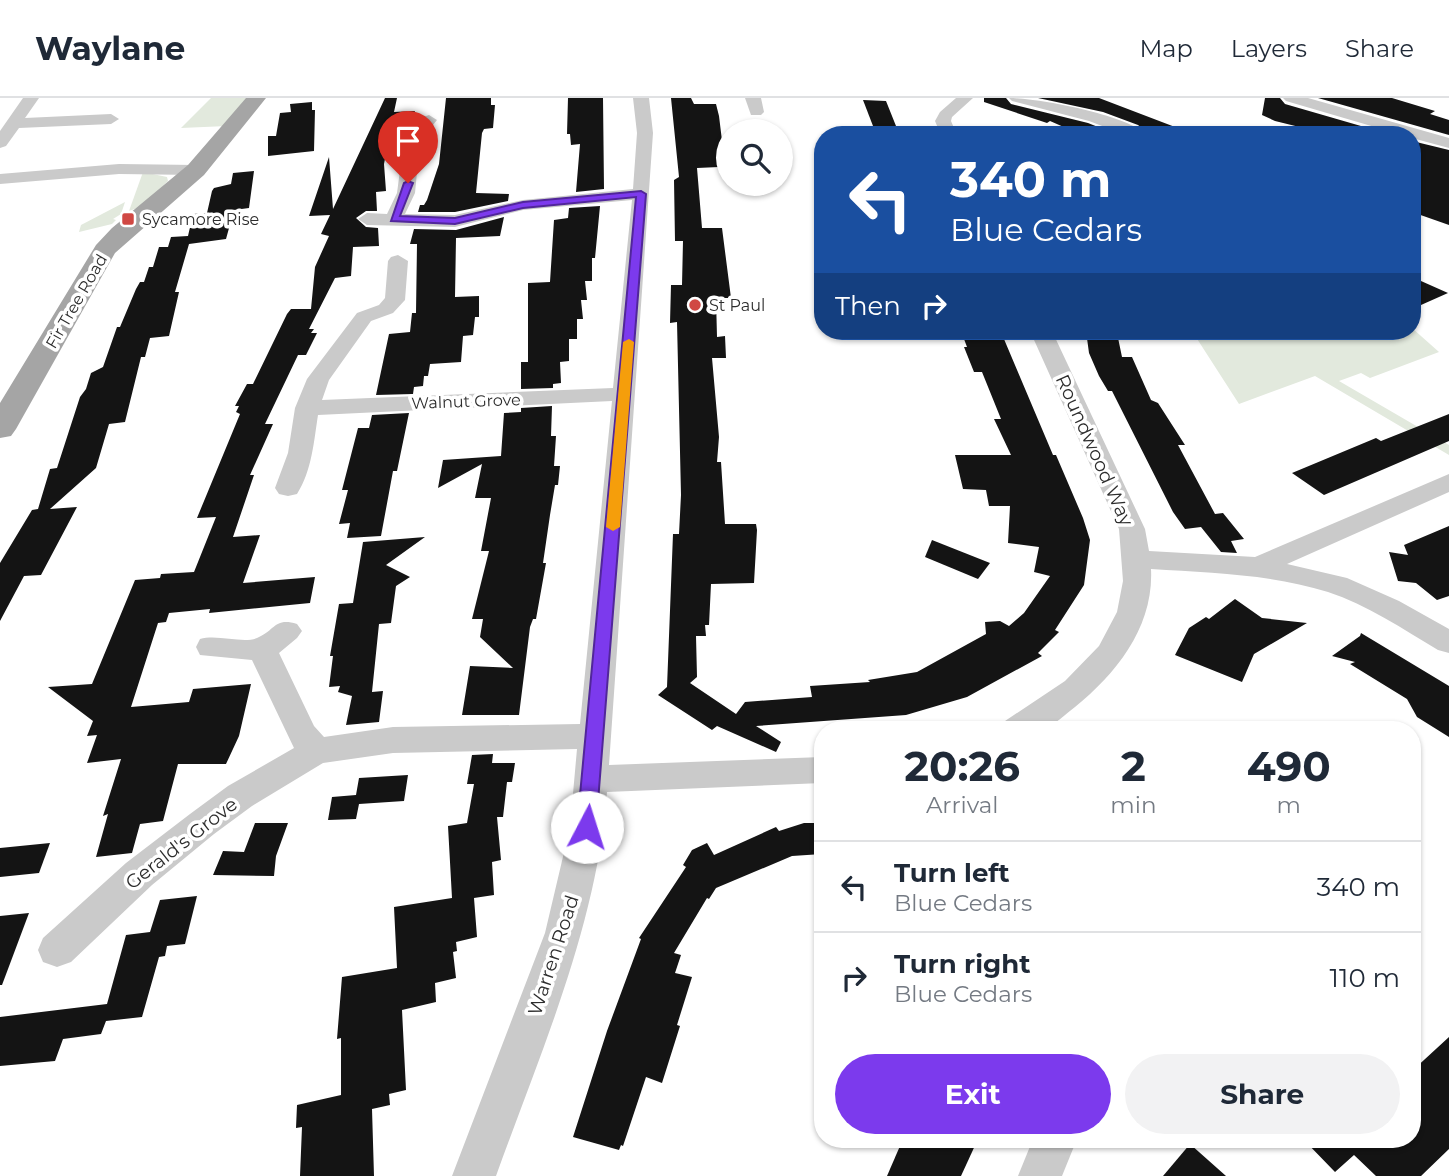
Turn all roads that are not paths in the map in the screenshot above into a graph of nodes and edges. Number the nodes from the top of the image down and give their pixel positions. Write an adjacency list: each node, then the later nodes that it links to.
1 (31, 98): 9 (street)
2 (256, 98): 16 (main road, Fir Tree Road)
3 (641, 98): 18 (street, Warren Road)
4 (965, 98): 10 (street)
5 (1017, 98): 11 (street)
6 (1291, 98): 12 (street)
7 (111, 119): 9 (street)
8 (429, 120): 20 (street)
9 (15, 123): 14 (street)
10 (945, 126)
11 (1119, 126)
12 (1381, 126)
13 (1421, 137): 15 (street)
14 (0, 143)
15 (1449, 143)
16 (196, 170): 17 (street); 25 (main road, Fir Tree Road)
17 (0, 179)
18 (641, 194): 20 (street); 23 (street, Warren Road)
19 (367, 219): 20 (street)
20 (394, 219)
21 (398, 261): 24 (street)
22 (1045, 340): 29 (street, Roundwood Way)
23 (624, 394): 24 (street, Walnut Grove); 37 (street, Warren Road)
24 (307, 408): 27 (street)
25 (0, 429)
26 (1449, 482): 28 (street)
27 (288, 488)
28 (1316, 542): 30 (street); 31 (street)
29 (1137, 559): 30 (street); 36 (street, Roundwood Way)
30 (1261, 567): 31 (street)
31 (1337, 585): 33 (street)
32 (287, 631): 35 (street)
33 (1449, 642)
34 (211, 647): 35 (street)
35 (262, 650): 38 (street)
36 (1032, 721)
37 (594, 736): 38 (street, Gerald's Grove); 40 (street, Warren Road)
38 (316, 751): 41 (street, Gerald's Grove)
39 (814, 770): 40 (street)
40 (591, 779): 43 (street, Warren Road)
41 (57, 950)
42 (1051, 1148): 44 (street)
43 (482, 1175)
44 (1040, 1176)

